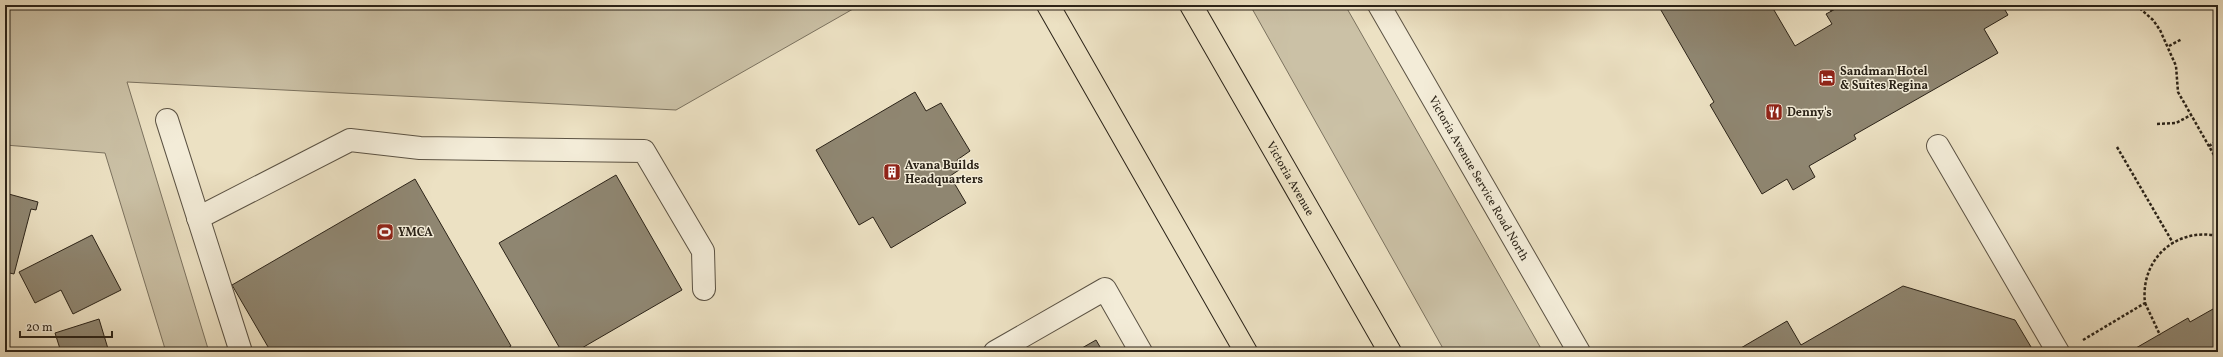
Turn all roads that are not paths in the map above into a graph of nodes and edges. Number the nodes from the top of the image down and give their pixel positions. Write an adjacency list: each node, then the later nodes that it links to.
1 (1048, 5): 11 (highway)
2 (1191, 5): 12 (highway, Victoria Avenue)
3 (1379, 5): 13 (street, Victoria Avenue Service Road North)
4 (167, 120): 6 (street)
5 (1938, 146): 14 (street)
6 (198, 218): 7 (street); 8 (street)
7 (704, 289)
8 (241, 352)
9 (994, 352): 10 (street)
10 (1141, 352)
11 (1246, 352)
12 (1390, 352)
13 (1579, 352)
14 (2058, 352)

